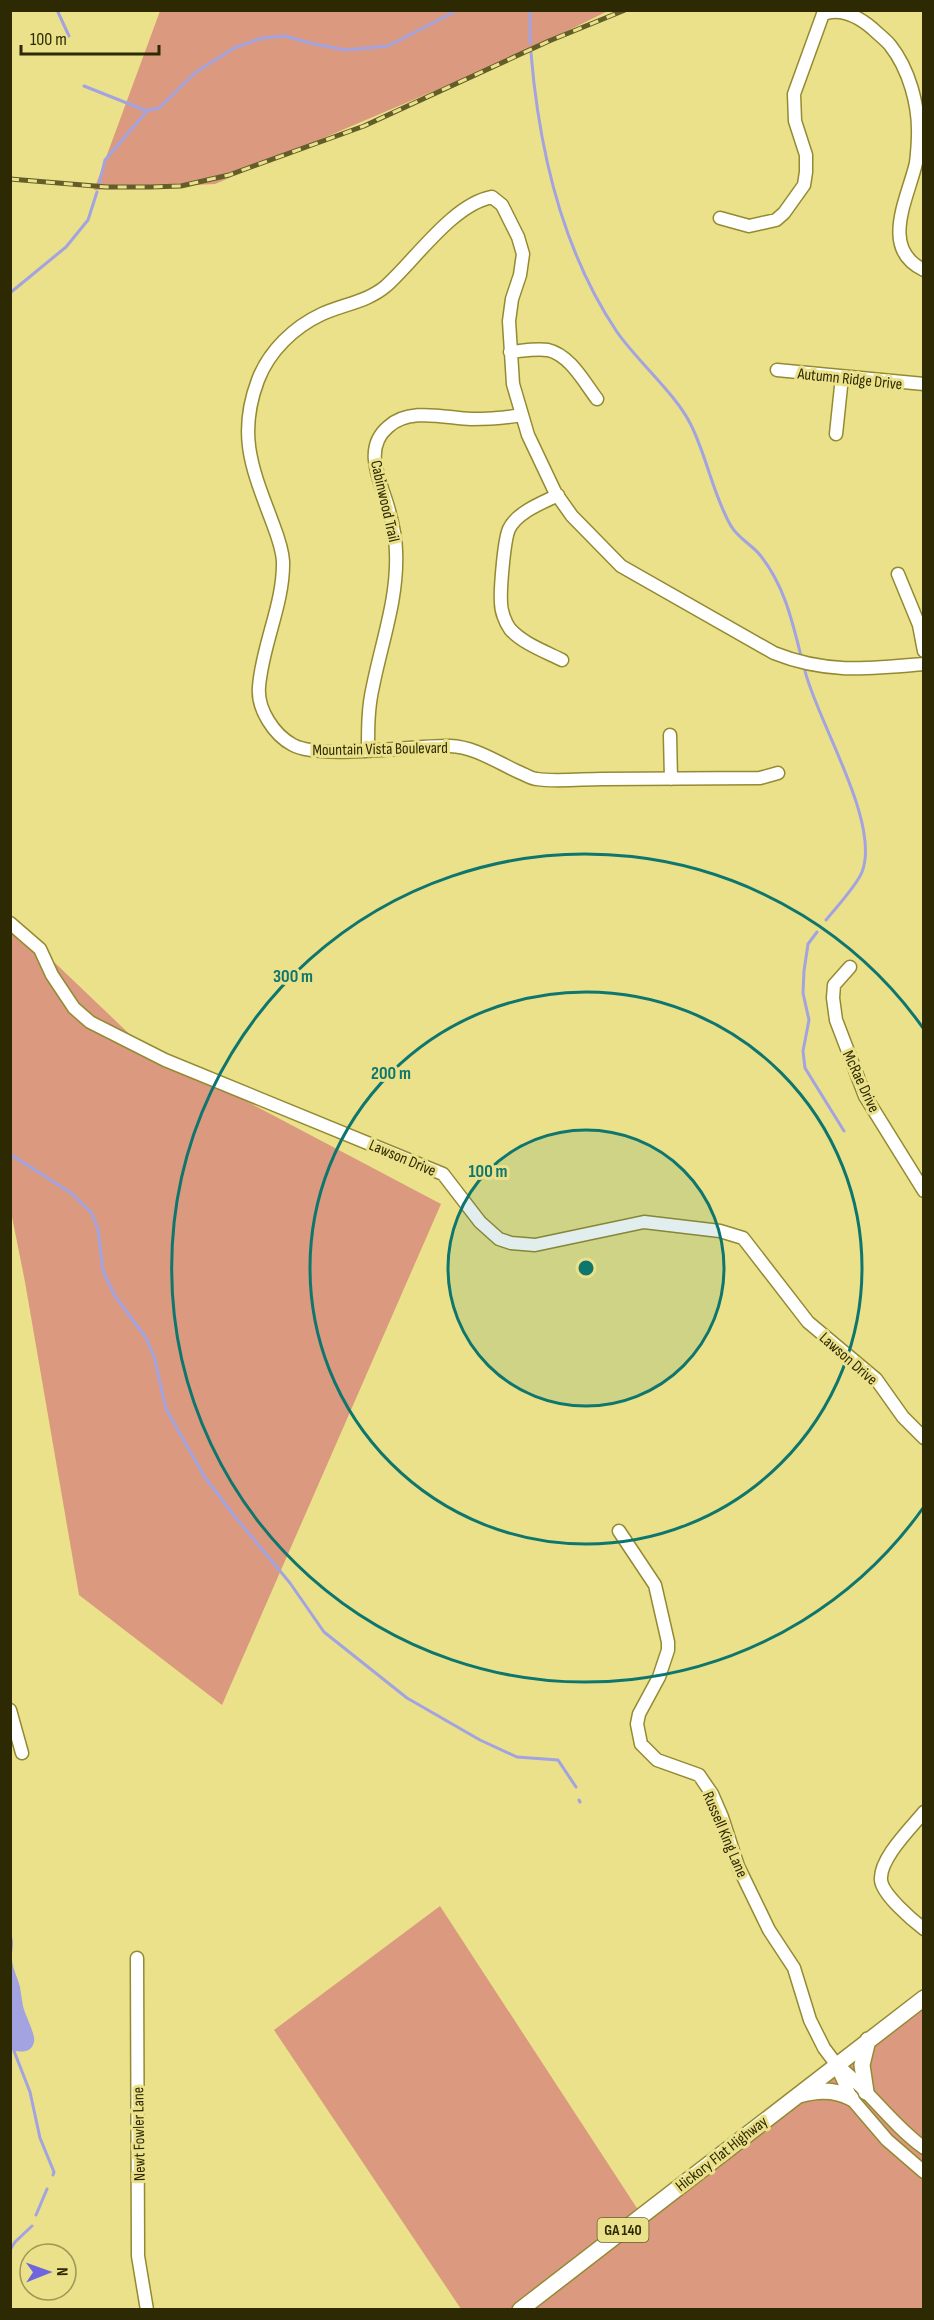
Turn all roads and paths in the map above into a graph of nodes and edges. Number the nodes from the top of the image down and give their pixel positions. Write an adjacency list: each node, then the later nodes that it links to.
1 (720, 218): 2 (street)
2 (924, 270)
3 (510, 352): 7 (street); 8 (street, Mountain Vista Boulevard); 16 (street, Mountain Vista Boulevard)
4 (777, 370): 5 (street, Autumn Ridge Drive)
5 (842, 377): 6 (street, Autumn Ridge Drive); 9 (street)
6 (924, 384)
7 (597, 399)
8 (521, 415): 10 (street, Mountain Vista Boulevard); 16 (street, Cabinwood Trail)
9 (836, 434)
10 (558, 495): 13 (street); 14 (street, Mountain Vista Boulevard)
11 (898, 574): 12 (street)
12 (924, 651)
13 (562, 660)
14 (924, 664)
15 (670, 735): 18 (street)
16 (369, 749): 18 (street, Mountain Vista Boulevard)
17 (778, 773): 18 (street, Mountain Vista Boulevard)
18 (671, 779)
19 (10, 923): 22 (street, Lawson Drive)
20 (850, 967): 21 (street, McRae Drive)
21 (924, 1191)
22 (924, 1438)
23 (619, 1531): 31 (street, Russell King Lane)
24 (10, 1710): 25 (street)
25 (22, 1753)
26 (924, 1812): 27 (street)
27 (924, 1929)
28 (137, 1958): 37 (street, Newt Fowler Lane)
29 (924, 1998): 30 (main road, Hickory Flat Highway / GA 140)
30 (868, 2040): 31 (main road, Hickory Flat Highway / GA 140); 32 (main road)
31 (836, 2064): 32 (street); 33 (main road, Hickory Flat Highway / GA 140); 34 (street)
32 (866, 2092): 35 (street)
33 (796, 2096): 34 (main road); 38 (main road, Hickory Flat Highway / GA 140)
34 (851, 2098): 36 (street)
35 (924, 2148)
36 (924, 2172)
37 (147, 2310)
38 (520, 2310)

